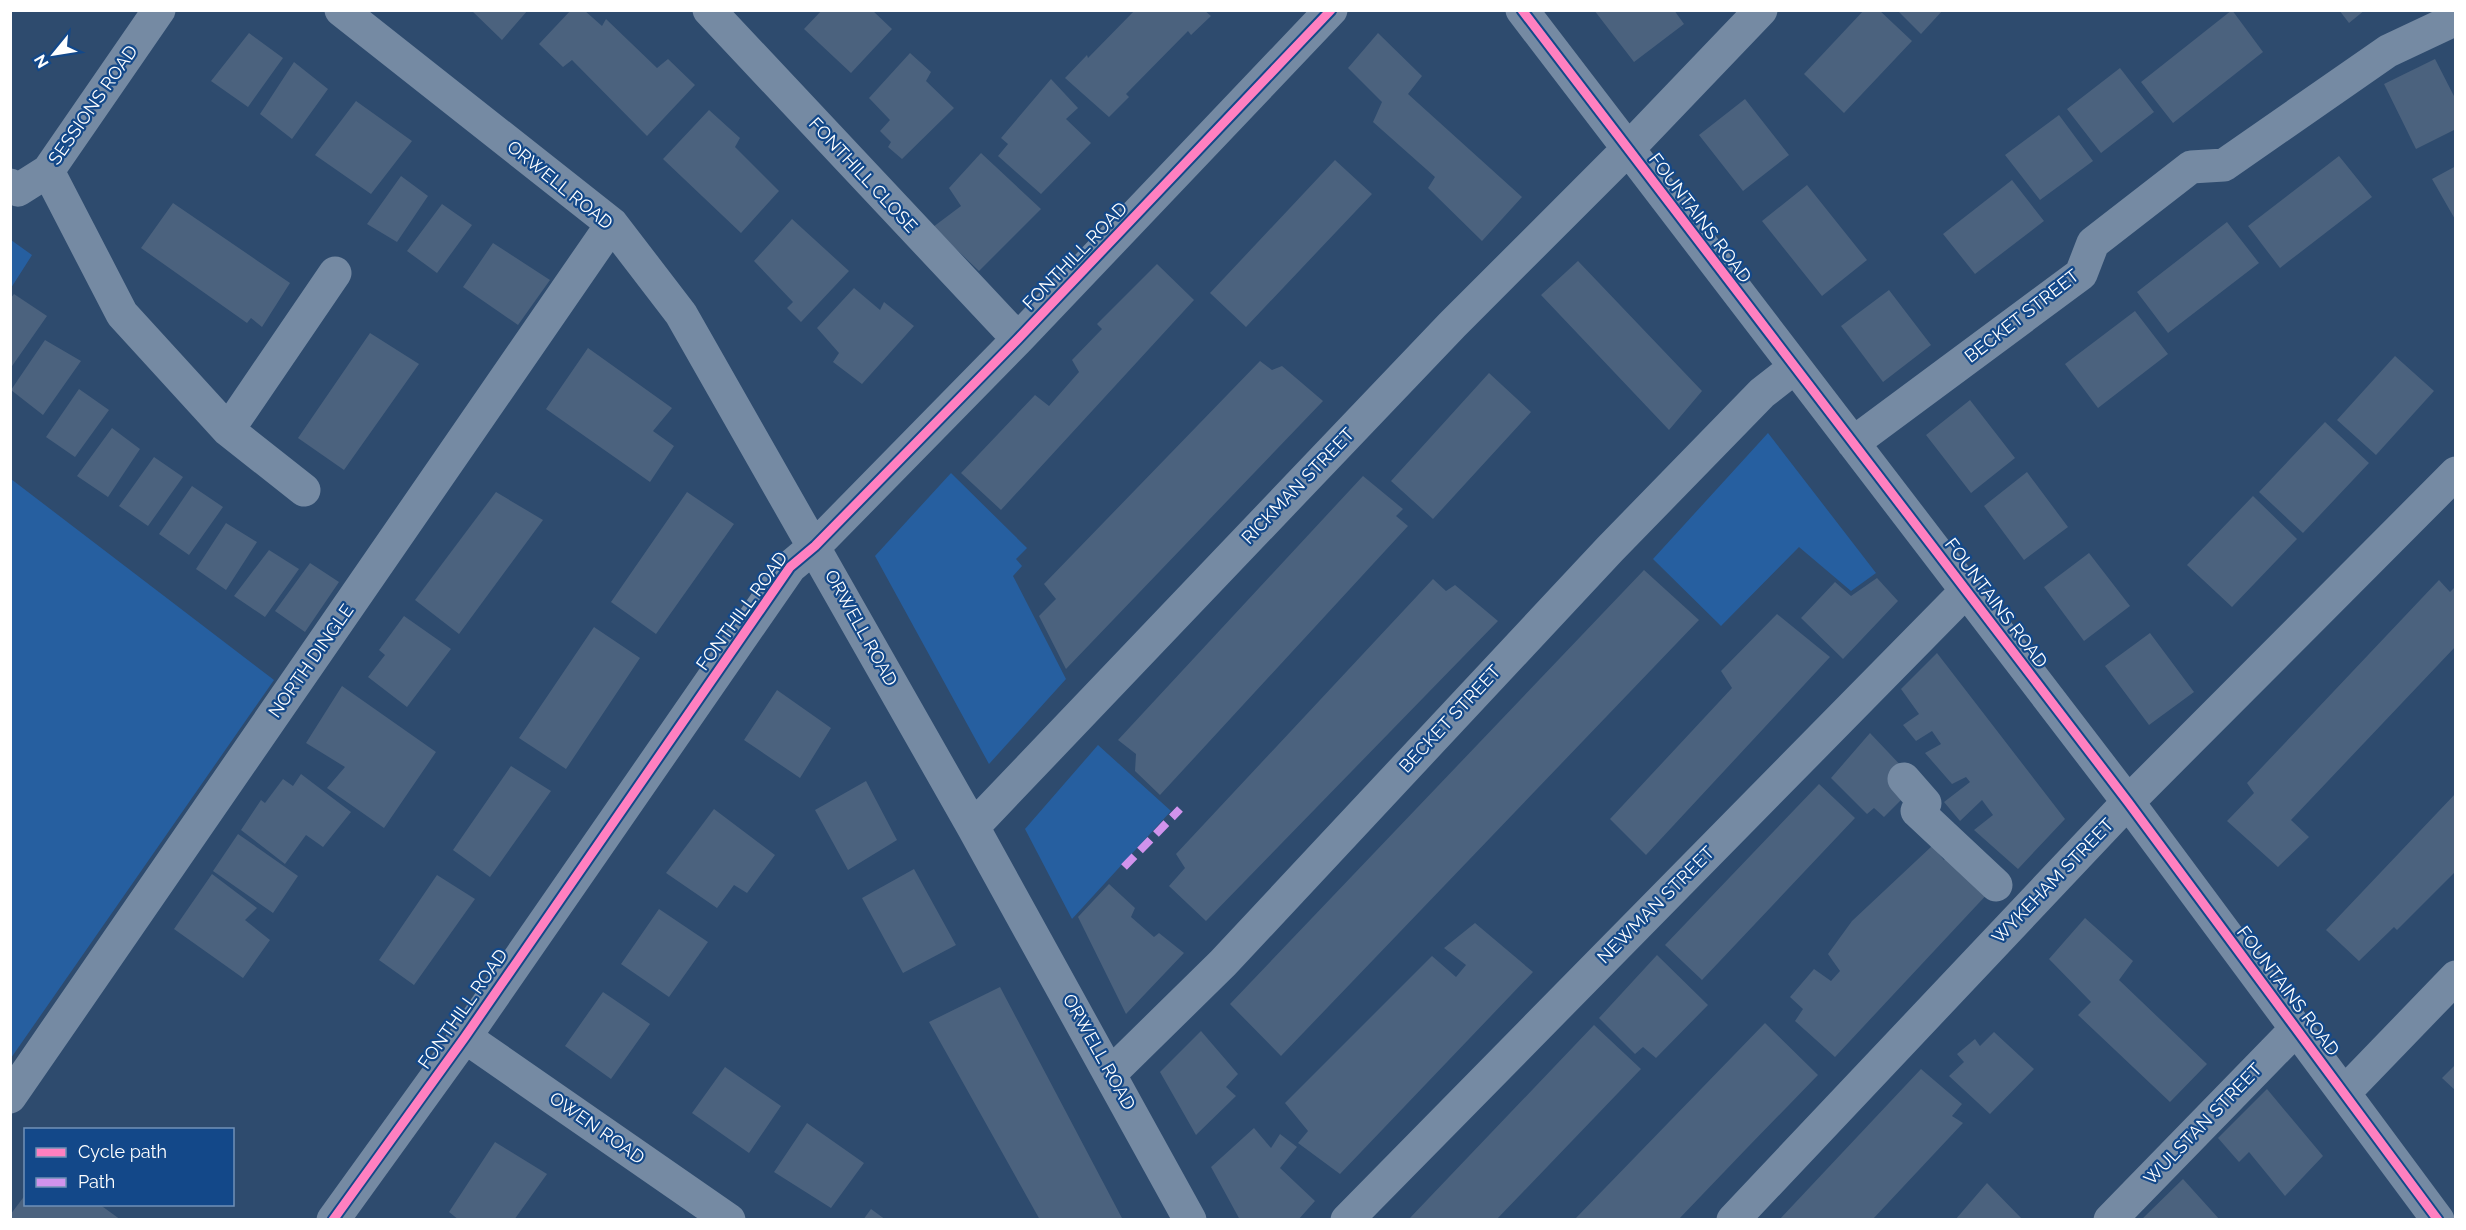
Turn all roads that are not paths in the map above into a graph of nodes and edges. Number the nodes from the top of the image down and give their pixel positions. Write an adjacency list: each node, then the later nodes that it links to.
1 (159, 10): 9 (street, SESSIONS ROAD)
2 (341, 10): 11 (street, ORWELL ROAD)
3 (709, 10): 13 (street, FONTHILL CLOSE)
4 (1331, 10): 13 (street, FONTHILL ROAD)
5 (1522, 10): 8 (street, FOUNTAINS ROAD)
6 (1761, 10): 8 (street, RICKMAN STREET)
7 (2456, 20): 16 (street, BECKET STREET)
8 (1627, 150): 14 (street, FOUNTAINS ROAD); 23 (street, RICKMAN STREET)
9 (48, 171): 10 (street, SESSIONS ROAD); 15 (street)
10 (14, 188)
11 (612, 224): 19 (street, ORWELL ROAD); 30 (street, NORTH DINGLE)
12 (335, 273): 15 (street)
13 (1018, 339): 19 (street, FONTHILL ROAD)
14 (1794, 368): 16 (street, FOUNTAINS ROAD); 28 (street, BECKET STREET)
15 (228, 430): 18 (street)
16 (1853, 443): 20 (street, FOUNTAINS ROAD)
17 (2456, 473): 22 (street, WYKEHAM STREET)
18 (304, 490)
19 (815, 546): 23 (street, ORWELL ROAD); 27 (street, FONTHILL ROAD)
20 (1966, 591): 22 (street, FOUNTAINS ROAD); 34 (street, NEWMAN STREET)
21 (1904, 779): 24 (street)
22 (2127, 802): 26 (street, FOUNTAINS ROAD); 35 (street, WYKEHAM STREET)
23 (974, 827): 28 (street, ORWELL ROAD)
24 (1996, 885)
25 (2456, 977): 29 (street)
26 (2296, 1029): 29 (street, FOUNTAINS ROAD); 36 (street, WULSTAN STREET)
27 (465, 1037): 31 (street, FONTHILL ROAD); 32 (street, OWEN ROAD)
28 (1111, 1073): 33 (street, ORWELL ROAD)
29 (2344, 1093): 37 (street, FOUNTAINS ROAD)
30 (10, 1097)
31 (333, 1220)
32 (729, 1220)
33 (1190, 1220)
34 (1347, 1220)
35 (1733, 1220)
36 (2110, 1220)
37 (2438, 1220)

